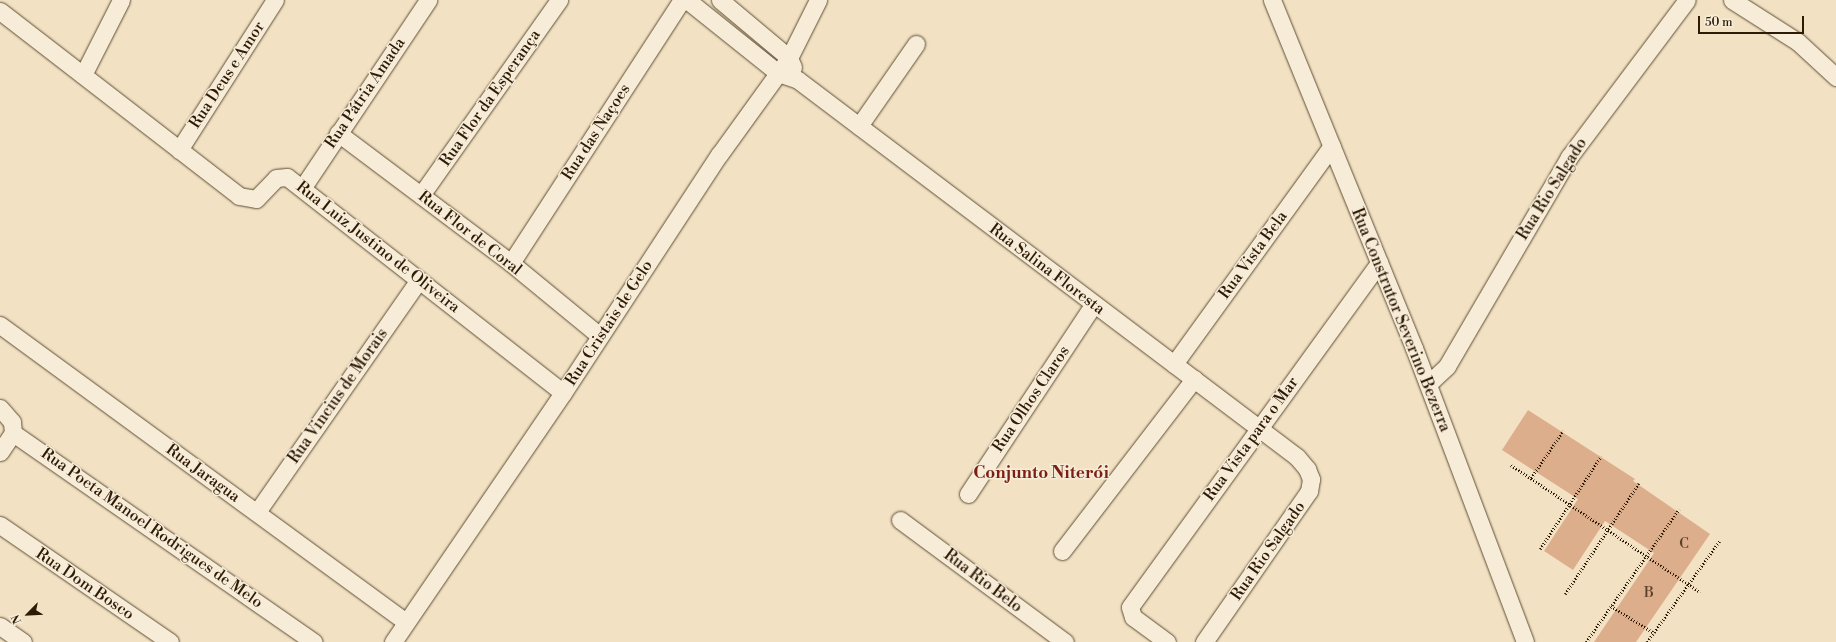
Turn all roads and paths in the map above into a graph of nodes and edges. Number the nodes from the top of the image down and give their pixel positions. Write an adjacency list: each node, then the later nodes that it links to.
1 (122, 0): 15 (street)
2 (276, 0): 21 (street, Rua Deus e Amor)
3 (428, 0): 19 (street, Rua Pátria Amada)
4 (559, 0): 23 (street, Rua Flor da Esperança)
5 (720, 0): 13 (street)
6 (818, 0): 13 (street, Rua Cristais de Gelo)
7 (1272, 0): 20 (street, Rua Construtor Severino Bezerra)
8 (1687, 0): 32 (street, Rua Rio Salgado)
9 (1732, 0): 16 (street)
10 (689, 1): 14 (street); 24 (street, Rua das Naçoes)
11 (0, 11): 15 (street, Rua Luiz Justino de Oliveira)
12 (916, 44): 18 (street)
13 (789, 58): 14 (street, Rua Cristais de Gelo); 17 (street)
14 (778, 73): 17 (street); 29 (street, Rua Cristais de Gelo)
15 (83, 75): 21 (street, Rua Luiz Justino de Oliveira)
16 (1836, 77)
17 (798, 80): 18 (street, Rua Salina Floresta)
18 (859, 126): 27 (street, Rua Salina Floresta)
19 (338, 133): 22 (street, Rua Pátria Amada); 23 (street, Rua Flor de Coral)
20 (1332, 146): 25 (street, Rua Construtor Severino Bezerra); 30 (street, Rua Vista Bela)
21 (179, 150): 22 (street, Rua Luiz Justino de Oliveira)
22 (303, 187): 26 (street, Rua Luiz Justino de Oliveira)
23 (421, 195): 24 (street, Rua Flor de Coral)
24 (510, 263): 29 (street, Rua Flor de Coral)
25 (1379, 263): 32 (street, Rua Construtor Severino Bezerra); 35 (street, Rua Vista para o Mar)
26 (419, 280): 33 (street, Rua Luiz Justino de Oliveira); 47 (street, Rua Vincius de Morais)
27 (1093, 305): 30 (street, Rua Salina Floresta); 44 (street, Rua Olhos Claros)
28 (0, 325): 47 (street, Rua Jaragua)
29 (600, 336): 33 (street, Rua Cristais de Gelo)
30 (1174, 364): 31 (street, Rua Salina Floresta)
31 (1194, 379): 35 (street, Rua Salina Floresta); 52 (street)
32 (1428, 384): 67 (street, Rua Construtor Severino Bezerra)
33 (563, 393): 57 (street, Rua Cristais de Gelo)
34 (0, 408): 37 (street)
35 (1258, 427): 40 (street, Rua Salina Floresta); 65 (street, Rua Vista para o Mar)
36 (1563, 432): 42 (path)
37 (13, 433): 38 (street); 63 (street, Rua Poeta Manoel Rodrigues de Melo)
38 (0, 452)
39 (1601, 456): 45 (path)
40 (1297, 457): 66 (street, Rua Rio Salgado)
41 (1511, 464): 42 (path)
42 (1531, 478): 45 (path)
43 (1639, 484): 55 (path)
44 (968, 494)
45 (1570, 504): 51 (path); 53 (path)
46 (1679, 509): 53 (path)
47 (256, 512): 57 (street, Rua Jaragua)
48 (900, 520): 64 (street, Rua Rio Belo)
49 (0, 525): 62 (street, Rua Dom Bosco)
50 (1720, 540): 59 (path)
51 (1540, 549)
52 (1062, 551)
53 (1646, 556): 54 (path); 56 (path)
54 (1700, 592)
55 (1565, 594)
56 (1611, 606): 59 (path); 68 (path)
57 (406, 622): 60 (street, Rua Cristais de Gelo)
58 (0, 626): 61 (street)
59 (1654, 633): 69 (path)
60 (399, 640)
61 (23, 642)
62 (170, 642)
63 (314, 642)
64 (1065, 642)
65 (1167, 642)
66 (1204, 642)
67 (1525, 642)
68 (1586, 642)
69 (1647, 642)

